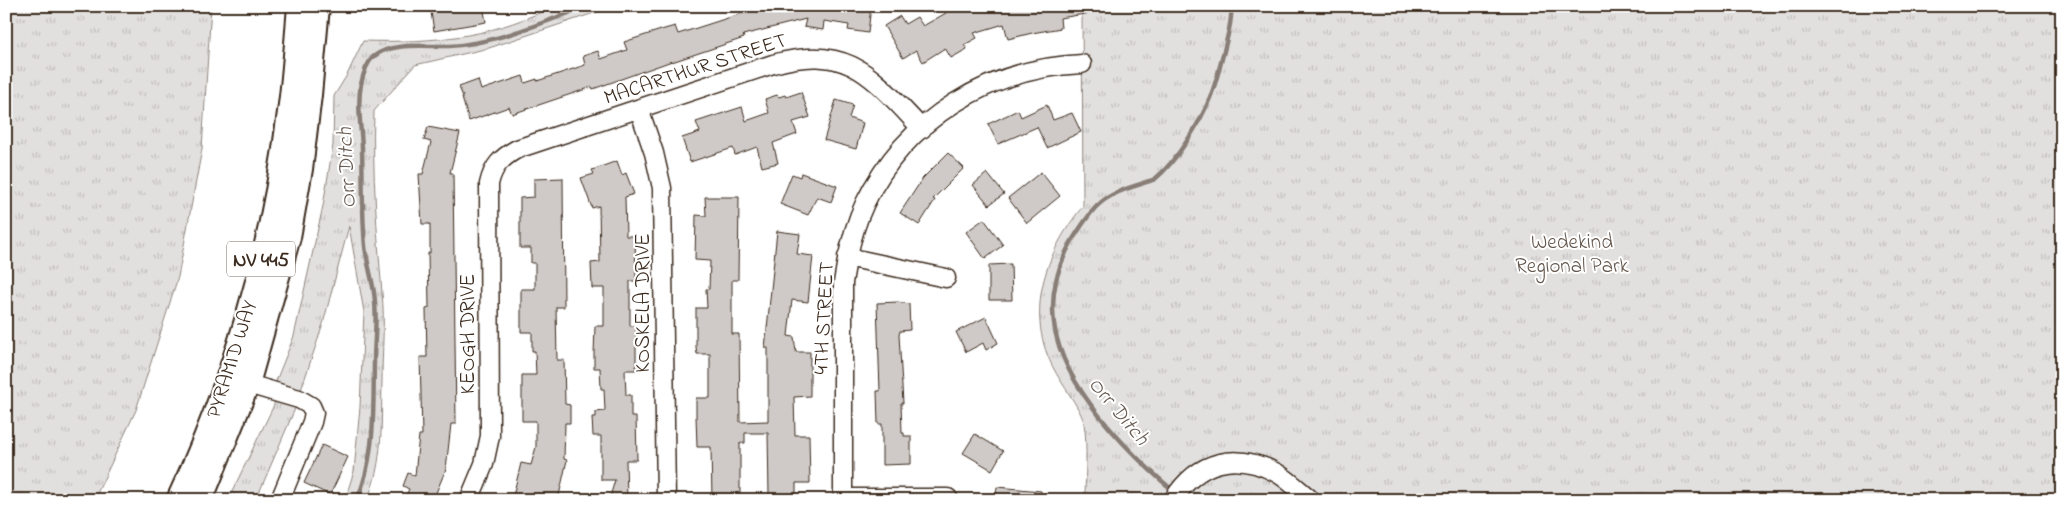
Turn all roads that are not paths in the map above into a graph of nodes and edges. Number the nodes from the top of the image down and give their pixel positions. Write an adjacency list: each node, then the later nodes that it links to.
1 (299, 6): 12 (main road, PYRAMID WAY / NV 445)
2 (318, 6): 9 (main road, PYRAMID WAY / NV 445)
3 (1082, 64): 5 (street, 4TH STREET)
4 (639, 109): 5 (street, MACARTHUR STREET); 6 (street, MACARTHUR STREET); 16 (street, KOSKELA DRIVE)
5 (922, 129): 7 (street, 4TH STREET)
6 (495, 166): 15 (street, KEOGH DRIVE)
7 (847, 257): 8 (street); 11 (street, 4TH STREET)
8 (946, 278)
9 (248, 384): 13 (main road, PYRAMID WAY / NV 445); 14 (street)
10 (948, 498): 11 (street)
11 (843, 499)
12 (178, 500)
13 (201, 500)
14 (280, 500)
15 (469, 500)
16 (666, 500)
17 (1173, 500): 18 (street)
18 (1311, 500)

